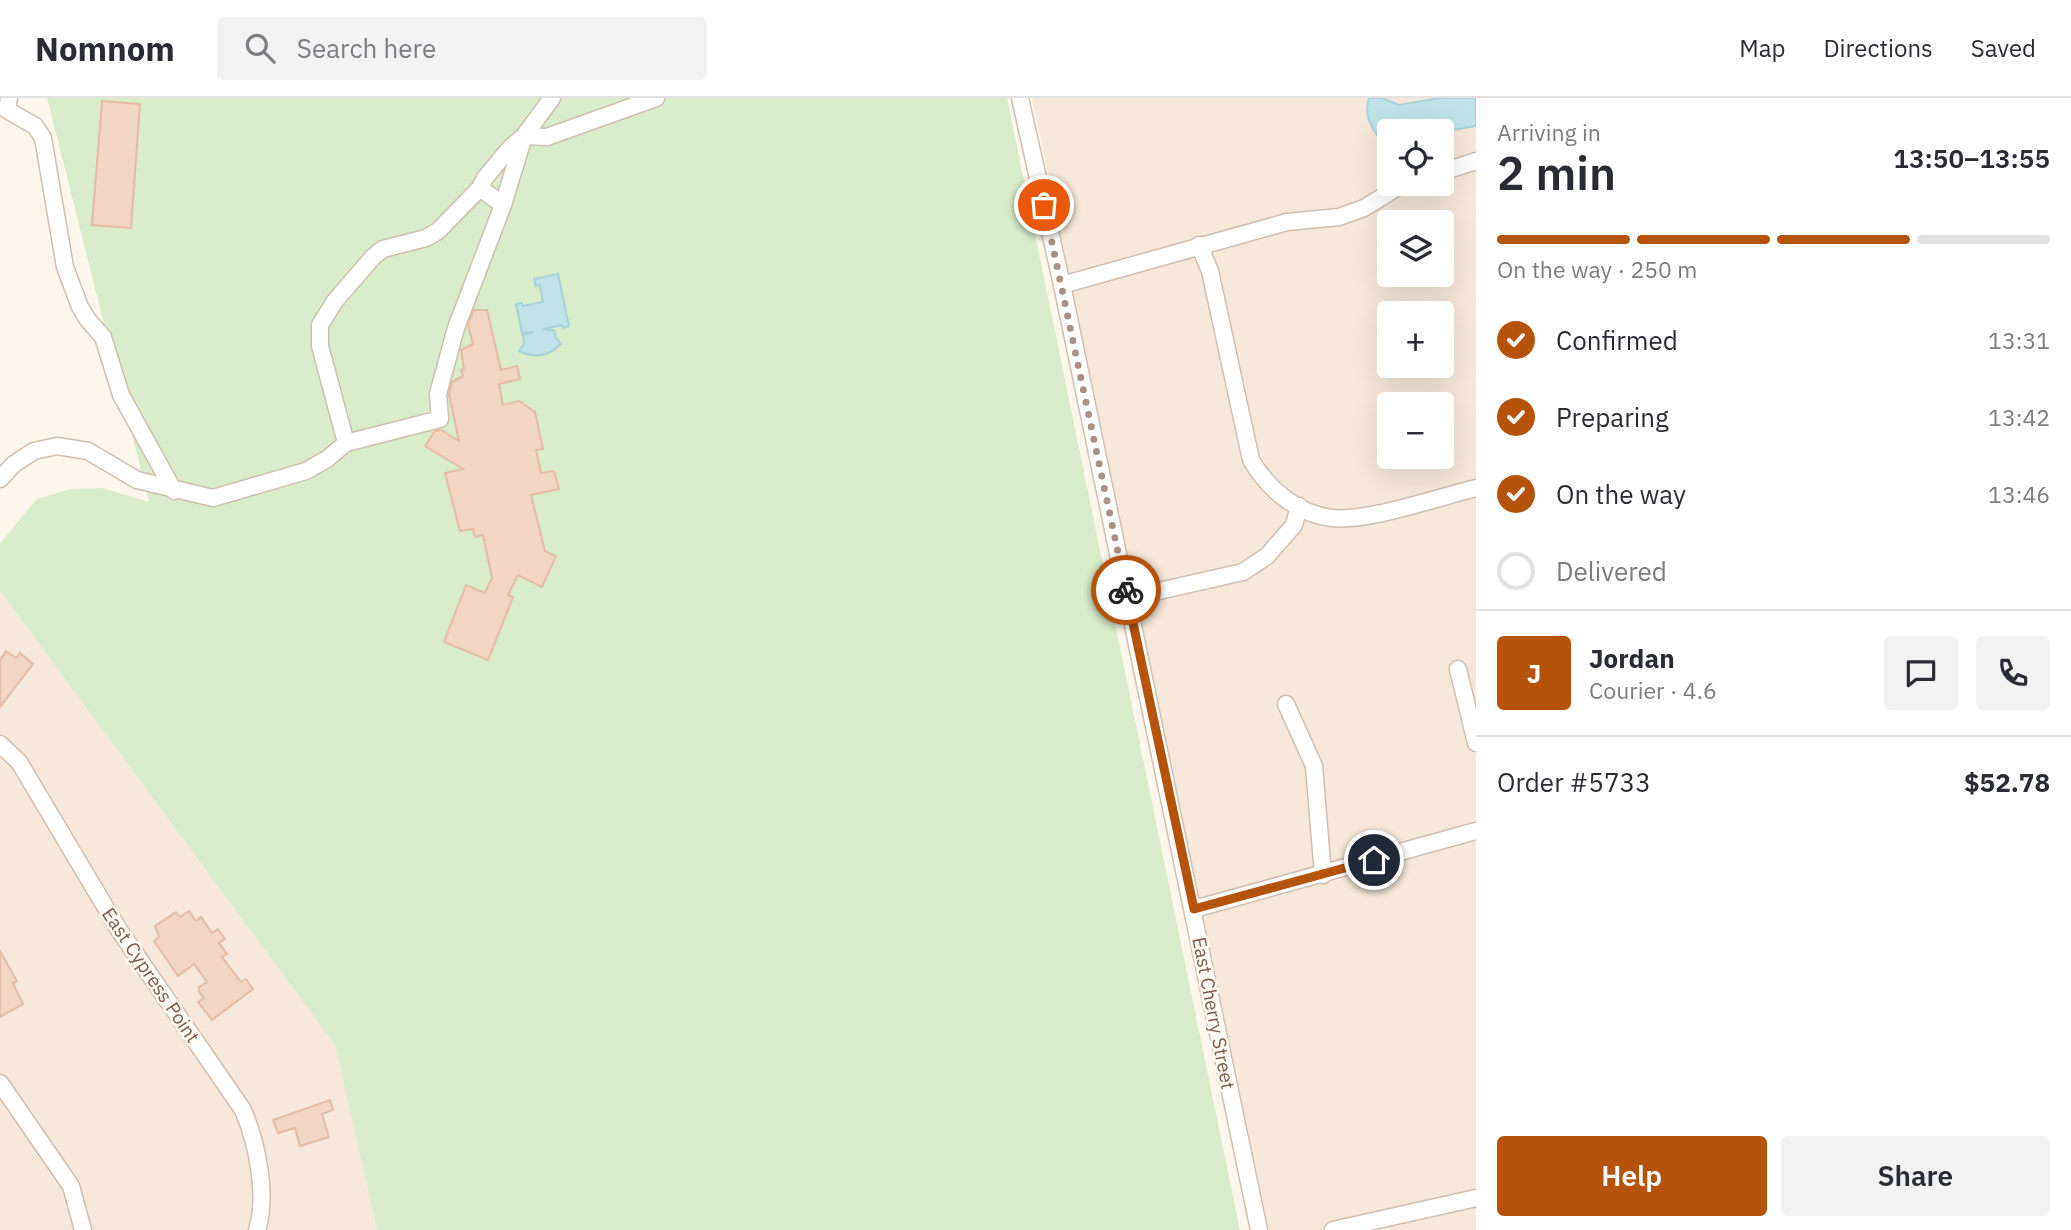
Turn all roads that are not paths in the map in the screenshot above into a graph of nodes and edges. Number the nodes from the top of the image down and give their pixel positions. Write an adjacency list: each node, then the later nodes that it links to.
1 (552, 98): 5 (street)
2 (656, 98): 5 (street)
3 (1020, 98): 12 (street, East Cherry Street)
4 (8, 104): 16 (street)
5 (524, 136): 8 (street); 10 (street)
6 (1476, 161): 7 (street)
7 (1454, 168)
8 (480, 188): 10 (street); 13 (street)
9 (1384, 196): 11 (street)
10 (503, 205): 13 (street)
11 (1199, 245): 12 (street); 17 (street)
12 (1062, 285): 18 (street, East Cherry Street)
13 (346, 443): 16 (street)
14 (0, 479): 16 (street)
15 (1476, 488): 17 (street)
16 (174, 491)
17 (1299, 506): 18 (street)
18 (1128, 598): 25 (street, East Cherry Street)
19 (1458, 669): 21 (street)
20 (1286, 704): 24 (street)
21 (1476, 743)
22 (0, 744): 28 (street, East Cypress Point)
23 (1476, 831): 24 (street)
24 (1323, 875): 25 (street)
25 (1194, 909): 30 (street, East Cherry Street)
26 (0, 1083): 29 (street)
27 (1476, 1198): 31 (street)
28 (258, 1225)
29 (83, 1230)
30 (1259, 1230)
31 (1333, 1230)

